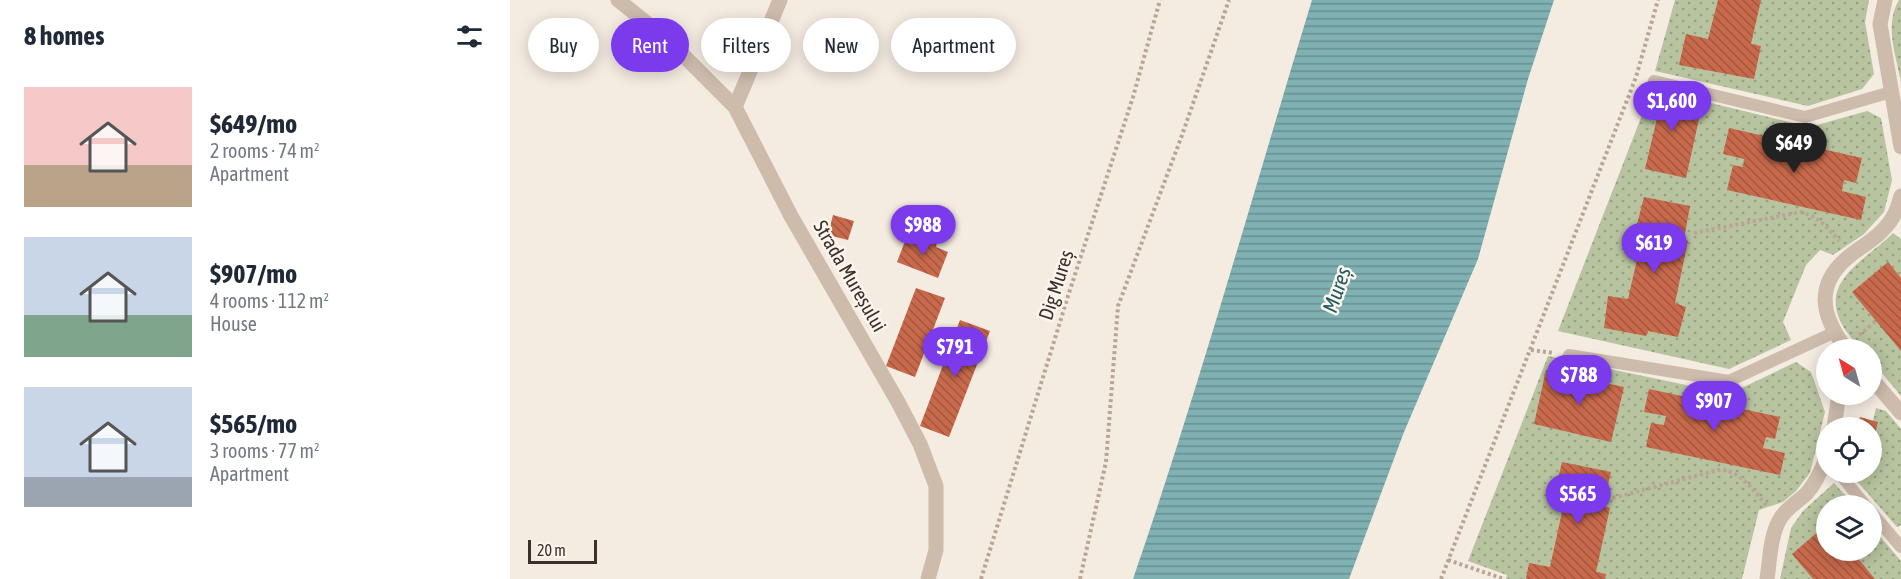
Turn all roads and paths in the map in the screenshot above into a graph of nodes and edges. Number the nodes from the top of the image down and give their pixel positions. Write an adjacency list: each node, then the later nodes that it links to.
1 (618, 0): 9 (street, Strada Mureșului)
2 (780, 0): 9 (street)
3 (1160, 0): 29 (path, Dig Mureș)
4 (1229, 0): 30 (path)
5 (1658, 0): 16 (path)
6 (1884, 0): 8 (street)
7 (1654, 81): 8 (lane)
8 (1891, 92): 10 (street)
9 (735, 108): 28 (street, Strada Mureșului)
10 (1901, 147)
11 (1901, 196): 13 (street)
12 (1694, 233): 13 (path)
13 (1851, 255): 14 (street)
14 (1835, 332): 15 (street); 17 (lane)
15 (1840, 339)
16 (1531, 350): 17 (path); 27 (path)
17 (1569, 355)
18 (1882, 391): 19 (street)
19 (1901, 413)
20 (1816, 480): 24 (street)
21 (1847, 483): 22 (lane)
22 (1857, 495)
23 (1613, 498): 24 (path)
24 (1779, 520): 33 (street)
25 (1882, 525): 26 (lane)
26 (1901, 547)
27 (1448, 560): 31 (path); 32 (path)
28 (928, 579)
29 (981, 579)
30 (1080, 579)
31 (1441, 579)
32 (1504, 579)
33 (1767, 579)

